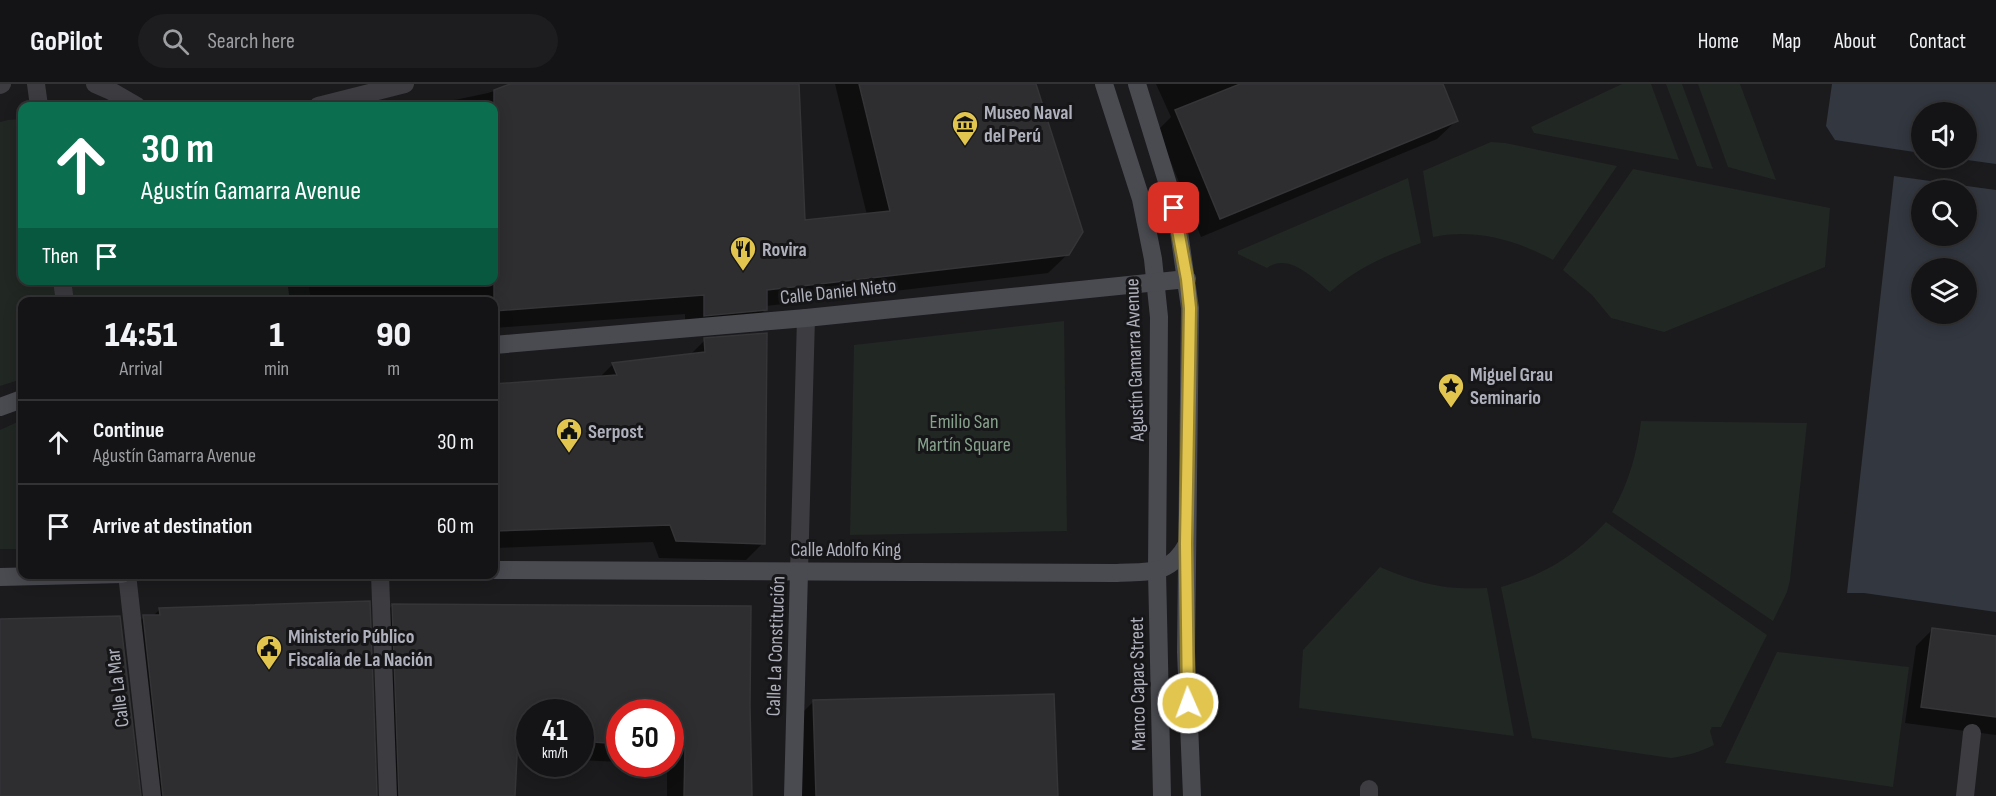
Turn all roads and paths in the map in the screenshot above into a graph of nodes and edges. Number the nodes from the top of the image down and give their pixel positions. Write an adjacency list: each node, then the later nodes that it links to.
1 (36, 84): 6 (street)
2 (95, 84): 7 (street)
3 (405, 84): 8 (street)
4 (1104, 84): 10 (street, Agustín Gamarra Avenue)
5 (1137, 84): 9 (street)
6 (38, 102)
7 (130, 102)
8 (334, 102)
9 (1187, 279): 10 (street, Calle Daniel Nieto); 15 (street)
10 (1155, 282): 11 (street, Calle Daniel Nieto); 17 (street, Agustín Gamarra Avenue)
11 (806, 318): 12 (street, Calle Daniel Nieto); 18 (street, Calle La Constitución)
12 (498, 345)
13 (18, 400): 14 (street)
14 (0, 407)
15 (1186, 544): 17 (street); 28 (street)
16 (498, 570): 18 (street, Calle Adolfo King)
17 (1157, 570): 18 (street, Calle Adolfo King); 27 (street, Manco Capac Street)
18 (799, 572): 26 (street, Calle La Constitución)
19 (0, 577): 20 (street)
20 (18, 577)
21 (128, 579): 24 (street, Calle La Mar)
22 (380, 579): 25 (street)
23 (1972, 733): 29 (street)
24 (152, 796)
25 (388, 796)
26 (793, 796)
27 (1162, 796)
28 (1192, 796)
29 (1965, 796)

